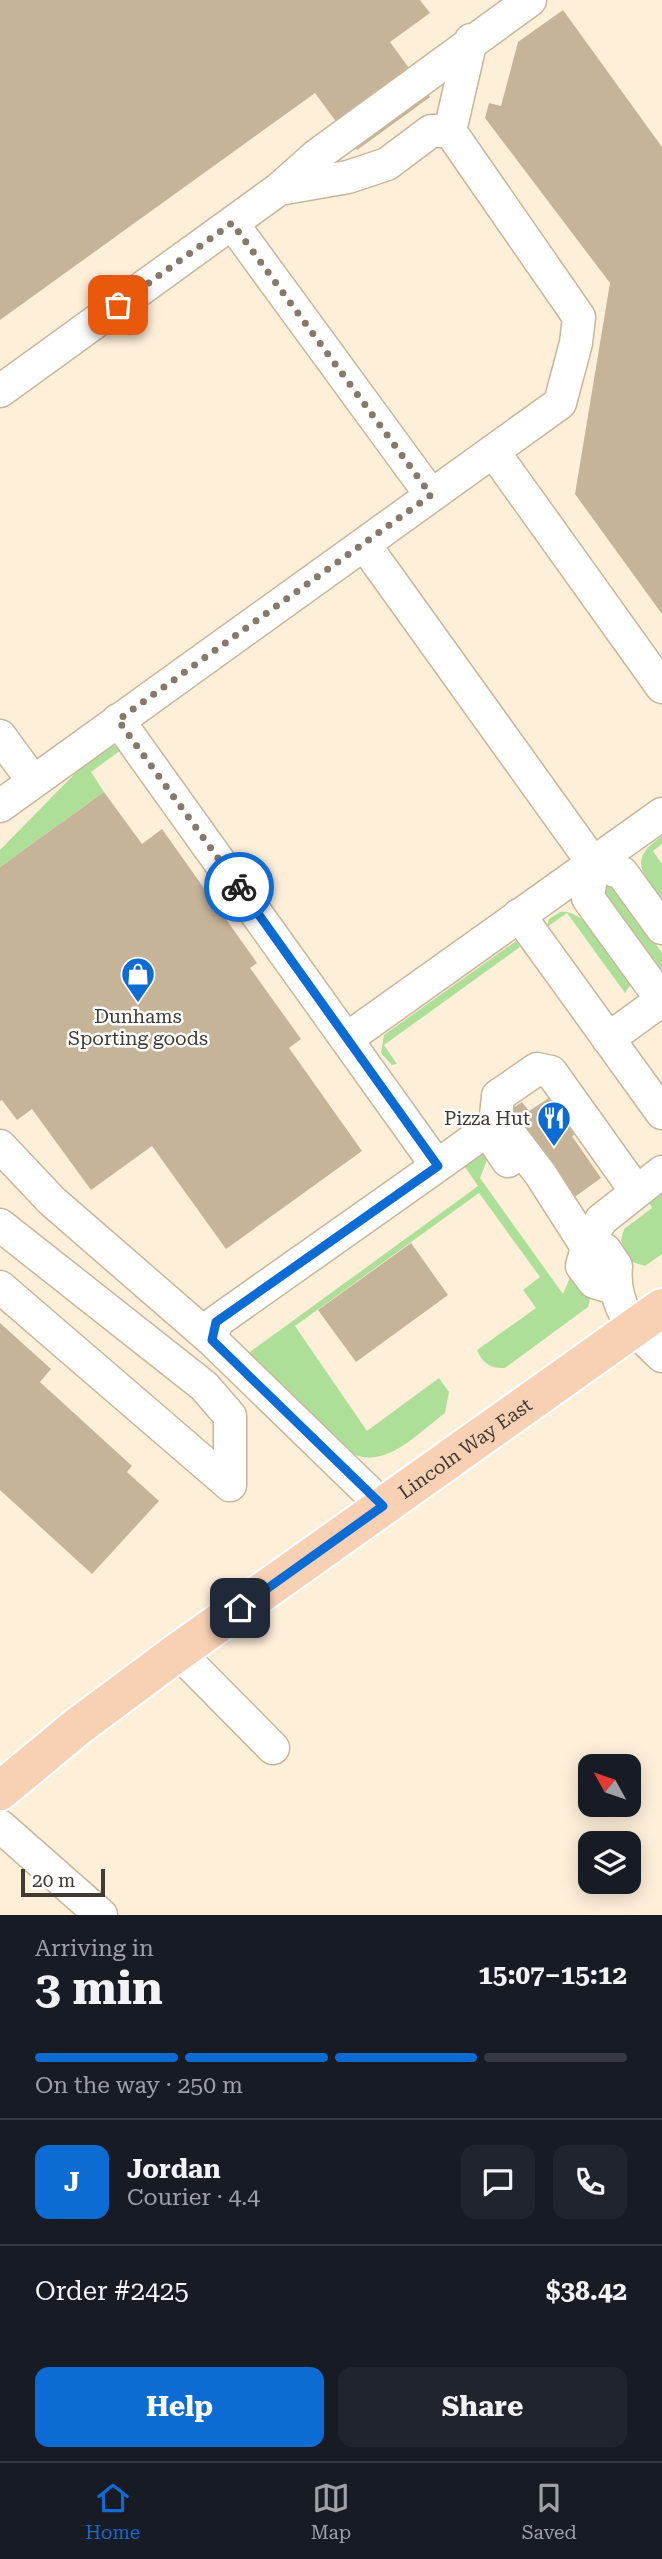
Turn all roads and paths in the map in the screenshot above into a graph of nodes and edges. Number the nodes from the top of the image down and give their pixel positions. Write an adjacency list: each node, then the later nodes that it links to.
1 (530, 0): 2 (street)
2 (471, 40): 3 (street); 4 (street)
3 (450, 131): 4 (street); 7 (street)
4 (279, 189): 5 (street)
5 (232, 223): 6 (street); 8 (street)
6 (0, 391)
7 (493, 451): 8 (street); 10 (street)
8 (431, 495): 9 (street)
9 (364, 544): 11 (street); 16 (street)
10 (662, 687)
11 (118, 720): 13 (street); 20 (street)
12 (0, 736): 13 (street)
13 (33, 781): 14 (street)
14 (0, 806)
15 (662, 814): 16 (street)
16 (593, 863): 17 (street); 18 (street); 19 (street)
17 (519, 915): 20 (street); 21 (street)
18 (662, 928)
19 (662, 1000): 21 (street)
20 (348, 1038): 24 (street)
21 (608, 1039): 22 (street)
22 (662, 1113)
23 (0, 1146): 31 (street)
24 (438, 1166): 28 (street); 31 (street)
25 (662, 1172): 26 (street)
26 (636, 1191): 28 (street); 28 (street)
27 (0, 1225): 29 (street)
28 (587, 1247): 30 (street)
29 (0, 1287)
30 (647, 1319): 32 (street); 33 (main road, Lincoln Way East)
31 (212, 1340): 33 (street)
32 (662, 1356)
33 (383, 1506): 34 (main road, Lincoln Way East)
34 (178, 1651): 35 (street); 36 (main road, Lincoln Way East)
35 (273, 1748)
36 (0, 1791)
37 (0, 1826): 38 (street)
38 (101, 1915)

